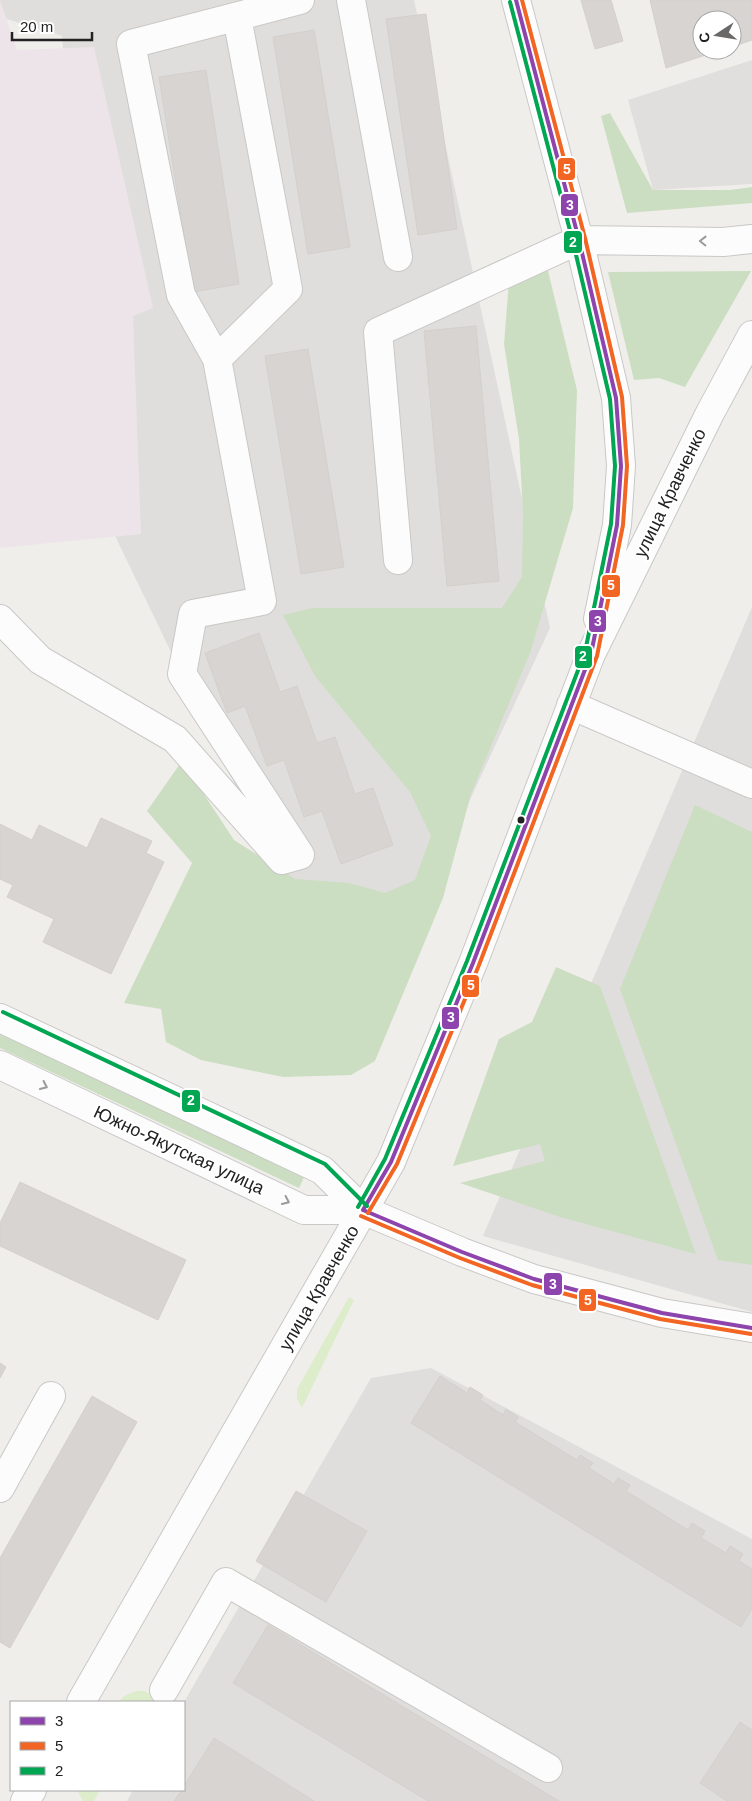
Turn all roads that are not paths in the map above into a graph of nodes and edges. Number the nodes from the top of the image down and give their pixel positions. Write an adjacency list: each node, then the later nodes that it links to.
1 (300, 0): 4 (street)
2 (351, 0): 7 (street)
3 (516, 0): 6 (street)
4 (237, 17): 9 (street); 9 (street)
5 (752, 239): 6 (street, one-way to 6)
6 (579, 240): 10 (street); 12 (street)
7 (398, 257)
8 (752, 335): 12 (street, улица Кравченко)
9 (217, 359): 11 (street)
10 (398, 560)
11 (0, 619)
12 (591, 654): 13 (street, улица Кравченко)
13 (571, 705): 14 (street); 17 (street, улица Кравченко)
14 (752, 784)
15 (0, 1018): 17 (street, Южно-Якутская улица)
16 (0, 1065): 17 (street, Южно-Якутская улица, one-way to 17)
17 (363, 1210): 18 (street, Южно-Якутская улица); 22 (street, улица Кравченко)
18 (752, 1328)
19 (51, 1396): 20 (street)
20 (0, 1488)
21 (164, 1690): 23 (street)
22 (82, 1701)
23 (548, 1768)

